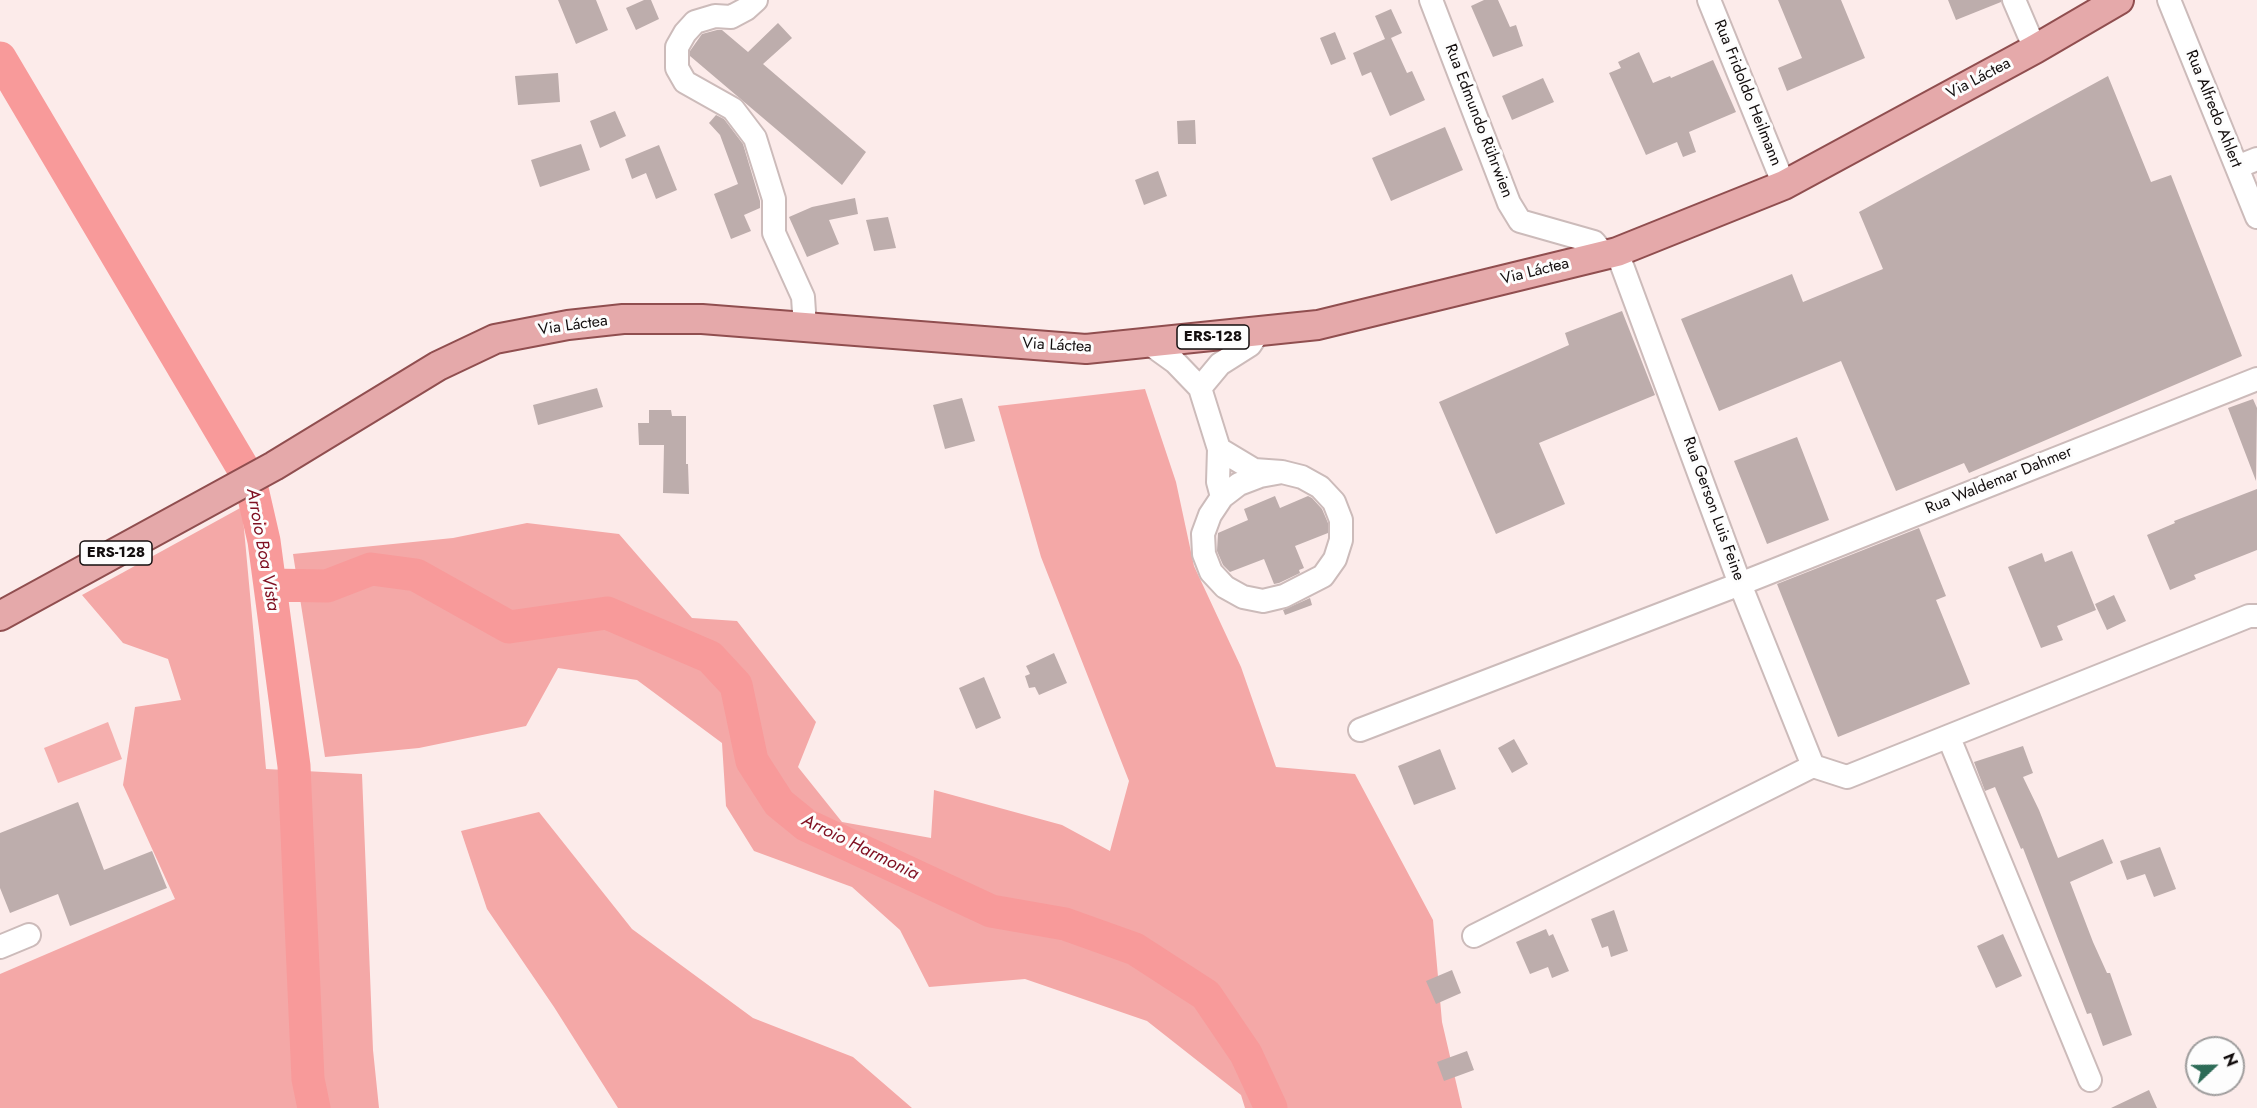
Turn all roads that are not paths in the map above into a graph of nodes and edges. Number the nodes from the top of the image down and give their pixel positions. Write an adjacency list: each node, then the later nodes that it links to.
1 (756, 0): 12 (street)
2 (1431, 0): 11 (street, Rua Edmundo Rührwien)
3 (1709, 0): 9 (street, Rua Fridoldo Heilmann)
4 (2014, 0): 7 (street)
5 (2119, 0): 7 (main road, Via Láctea / ERS-128)
6 (2169, 0): 8 (street, Rua Alfredo Ahlert)
7 (2035, 50): 9 (main road, Via Láctea / ERS-128)
8 (2247, 163): 10 (street, Rua Alfredo Ahlert)
9 (1784, 185): 11 (main road, Via Láctea / ERS-128)
10 (2257, 218)
11 (1610, 253): 13 (main road, Via Láctea / ERS-128); 20 (street, Rua Gerson Luis Feine)
12 (805, 327): 14 (main road, Via Láctea / ERS-128); 22 (main road, Via Láctea / ERS-128)
13 (1258, 333): 14 (main road, Via Láctea / ERS-128); 16 (street)
14 (1150, 344): 16 (street)
15 (2257, 379): 20 (street, Rua Waldemar Dahmer)
16 (1200, 388): 17 (street)
17 (1220, 449): 18 (street); 19 (street)
18 (1282, 472): 19 (street); 19 (street)
19 (1222, 497)
20 (1740, 584): 23 (street, Rua Waldemar Dahmer); 25 (street, Rua Gerson Luis Feine)
21 (2254, 614): 24 (street)
22 (0, 616)
23 (1360, 730)
24 (1949, 738): 25 (street); 29 (street)
25 (1813, 766): 27 (street)
26 (29, 935): 28 (street)
27 (1474, 936)
28 (0, 947)
29 (2090, 1080)

